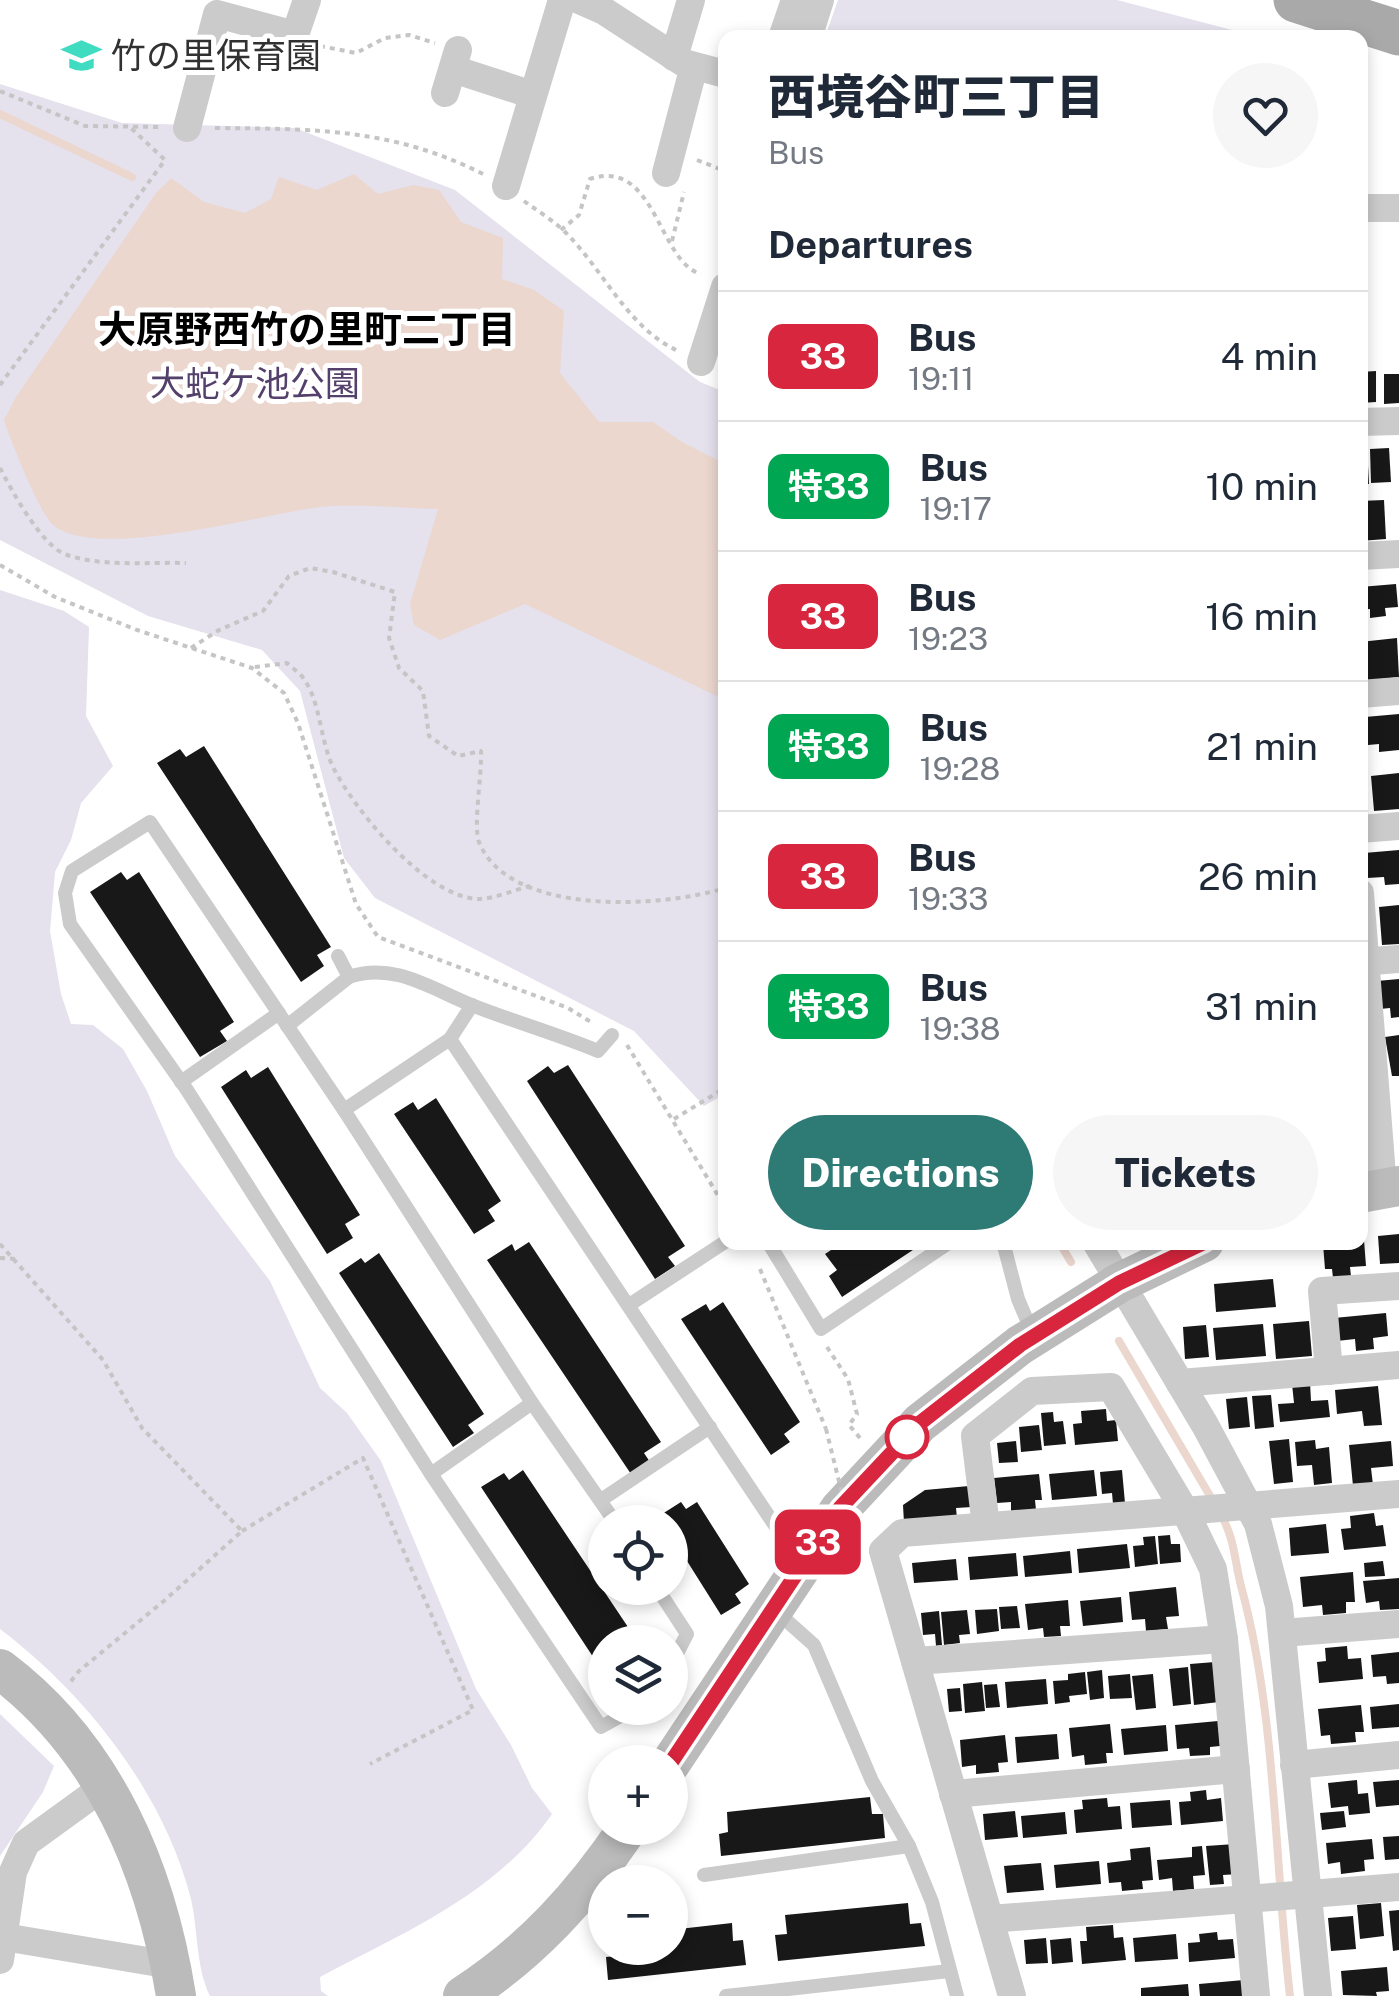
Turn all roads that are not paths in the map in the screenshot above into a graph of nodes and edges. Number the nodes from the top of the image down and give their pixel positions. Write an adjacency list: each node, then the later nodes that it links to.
1 (307, 0): 15 (street)
2 (562, 0): 14 (street)
3 (691, 0): 11 (street)
4 (795, 0): 8 (street)
5 (820, 0): 9 (street)
6 (1296, 0): 10 (main road)
7 (589, 2): 11 (street)
8 (785, 30)
9 (811, 30)
10 (1370, 30)
11 (684, 61): 13 (street); 16 (street)
12 (452, 71): 14 (street)
13 (718, 72)
14 (533, 95): 17 (street)
15 (186, 128)
16 (683, 167)
17 (506, 186)
18 (1368, 208): 19 (street)
19 (1399, 208)
20 (717, 282): 21 (street)
21 (700, 362)
22 (1399, 421): 23 (street)
23 (1368, 422)
24 (1399, 554): 25 (street)
25 (1368, 556)
26 (1399, 691): 27 (street)
27 (1368, 693)
28 (1399, 826): 29 (street)
29 (1368, 828)
30 (338, 956): 33 (lane)
31 (1399, 959): 32 (street)
32 (1368, 962)
33 (349, 977): 34 (lane); 36 (lane)
34 (472, 1005): 37 (lane); 38 (lane)
35 (1368, 1006): 40 (street)
36 (283, 1020): 39 (lane); 39 (lane); 41 (lane)
37 (612, 1034)
38 (450, 1038): 41 (lane); 51 (lane)
39 (182, 1082): 58 (lane)
40 (1378, 1094): 42 (street)
41 (344, 1110): 56 (lane)
42 (1381, 1189)
43 (718, 1247): 51 (lane)
44 (773, 1250): 45 (lane)
45 (938, 1250)
46 (1005, 1250): 52 (lane)
47 (1100, 1250): 49 (street)
48 (1187, 1250): 49 (street)
49 (1119, 1283): 52 (street); 55 (street)
50 (1399, 1286): 54 (street)
51 (629, 1306): 57 (lane)
52 (1034, 1336): 65 (street)
53 (1399, 1365): 54 (street)
54 (1330, 1371): 55 (street)
55 (1180, 1384): 62 (street)
56 (532, 1403): 58 (lane); 60 (lane)
57 (710, 1427): 60 (lane); 65 (lane)
58 (431, 1474): 72 (lane)
59 (1399, 1494): 62 (street)
60 (601, 1500): 61 (lane)
61 (604, 1505)
62 (1248, 1506): 63 (street); 68 (street)
63 (1185, 1511): 64 (street); 64 (street); 69 (street)
64 (986, 1526): 70 (street)
65 (802, 1566): 66 (street)
66 (773, 1608): 73 (street); 80 (lane)
67 (1399, 1624): 68 (street)
68 (1282, 1633): 75 (street)
69 (1224, 1638): 70 (street); 76 (street)
70 (915, 1661): 78 (street)
71 (0, 1670): 77 (street)
72 (588, 1709)
73 (683, 1745)
74 (1399, 1756): 75 (street)
75 (1294, 1765): 83 (street)
76 (1236, 1769): 78 (street); 84 (street)
77 (106, 1784): 86 (street); 88 (street)
78 (954, 1794): 85 (street)
79 (616, 1845): 89 (street)
80 (909, 1846): 81 (lane); 87 (lane)
81 (704, 1875)
82 (1399, 1887): 83 (street)
83 (1308, 1894): 84 (street); 94 (street)
84 (1248, 1899): 85 (street); 93 (street)
85 (990, 1919): 92 (street)
86 (2, 1949): 88 (street)
87 (949, 1971): 90 (lane); 91 (lane)
88 (174, 1980)
89 (463, 1996)
90 (726, 1996)
91 (957, 1996)
92 (1012, 1996)
93 (1256, 1996)
94 (1318, 1996)

